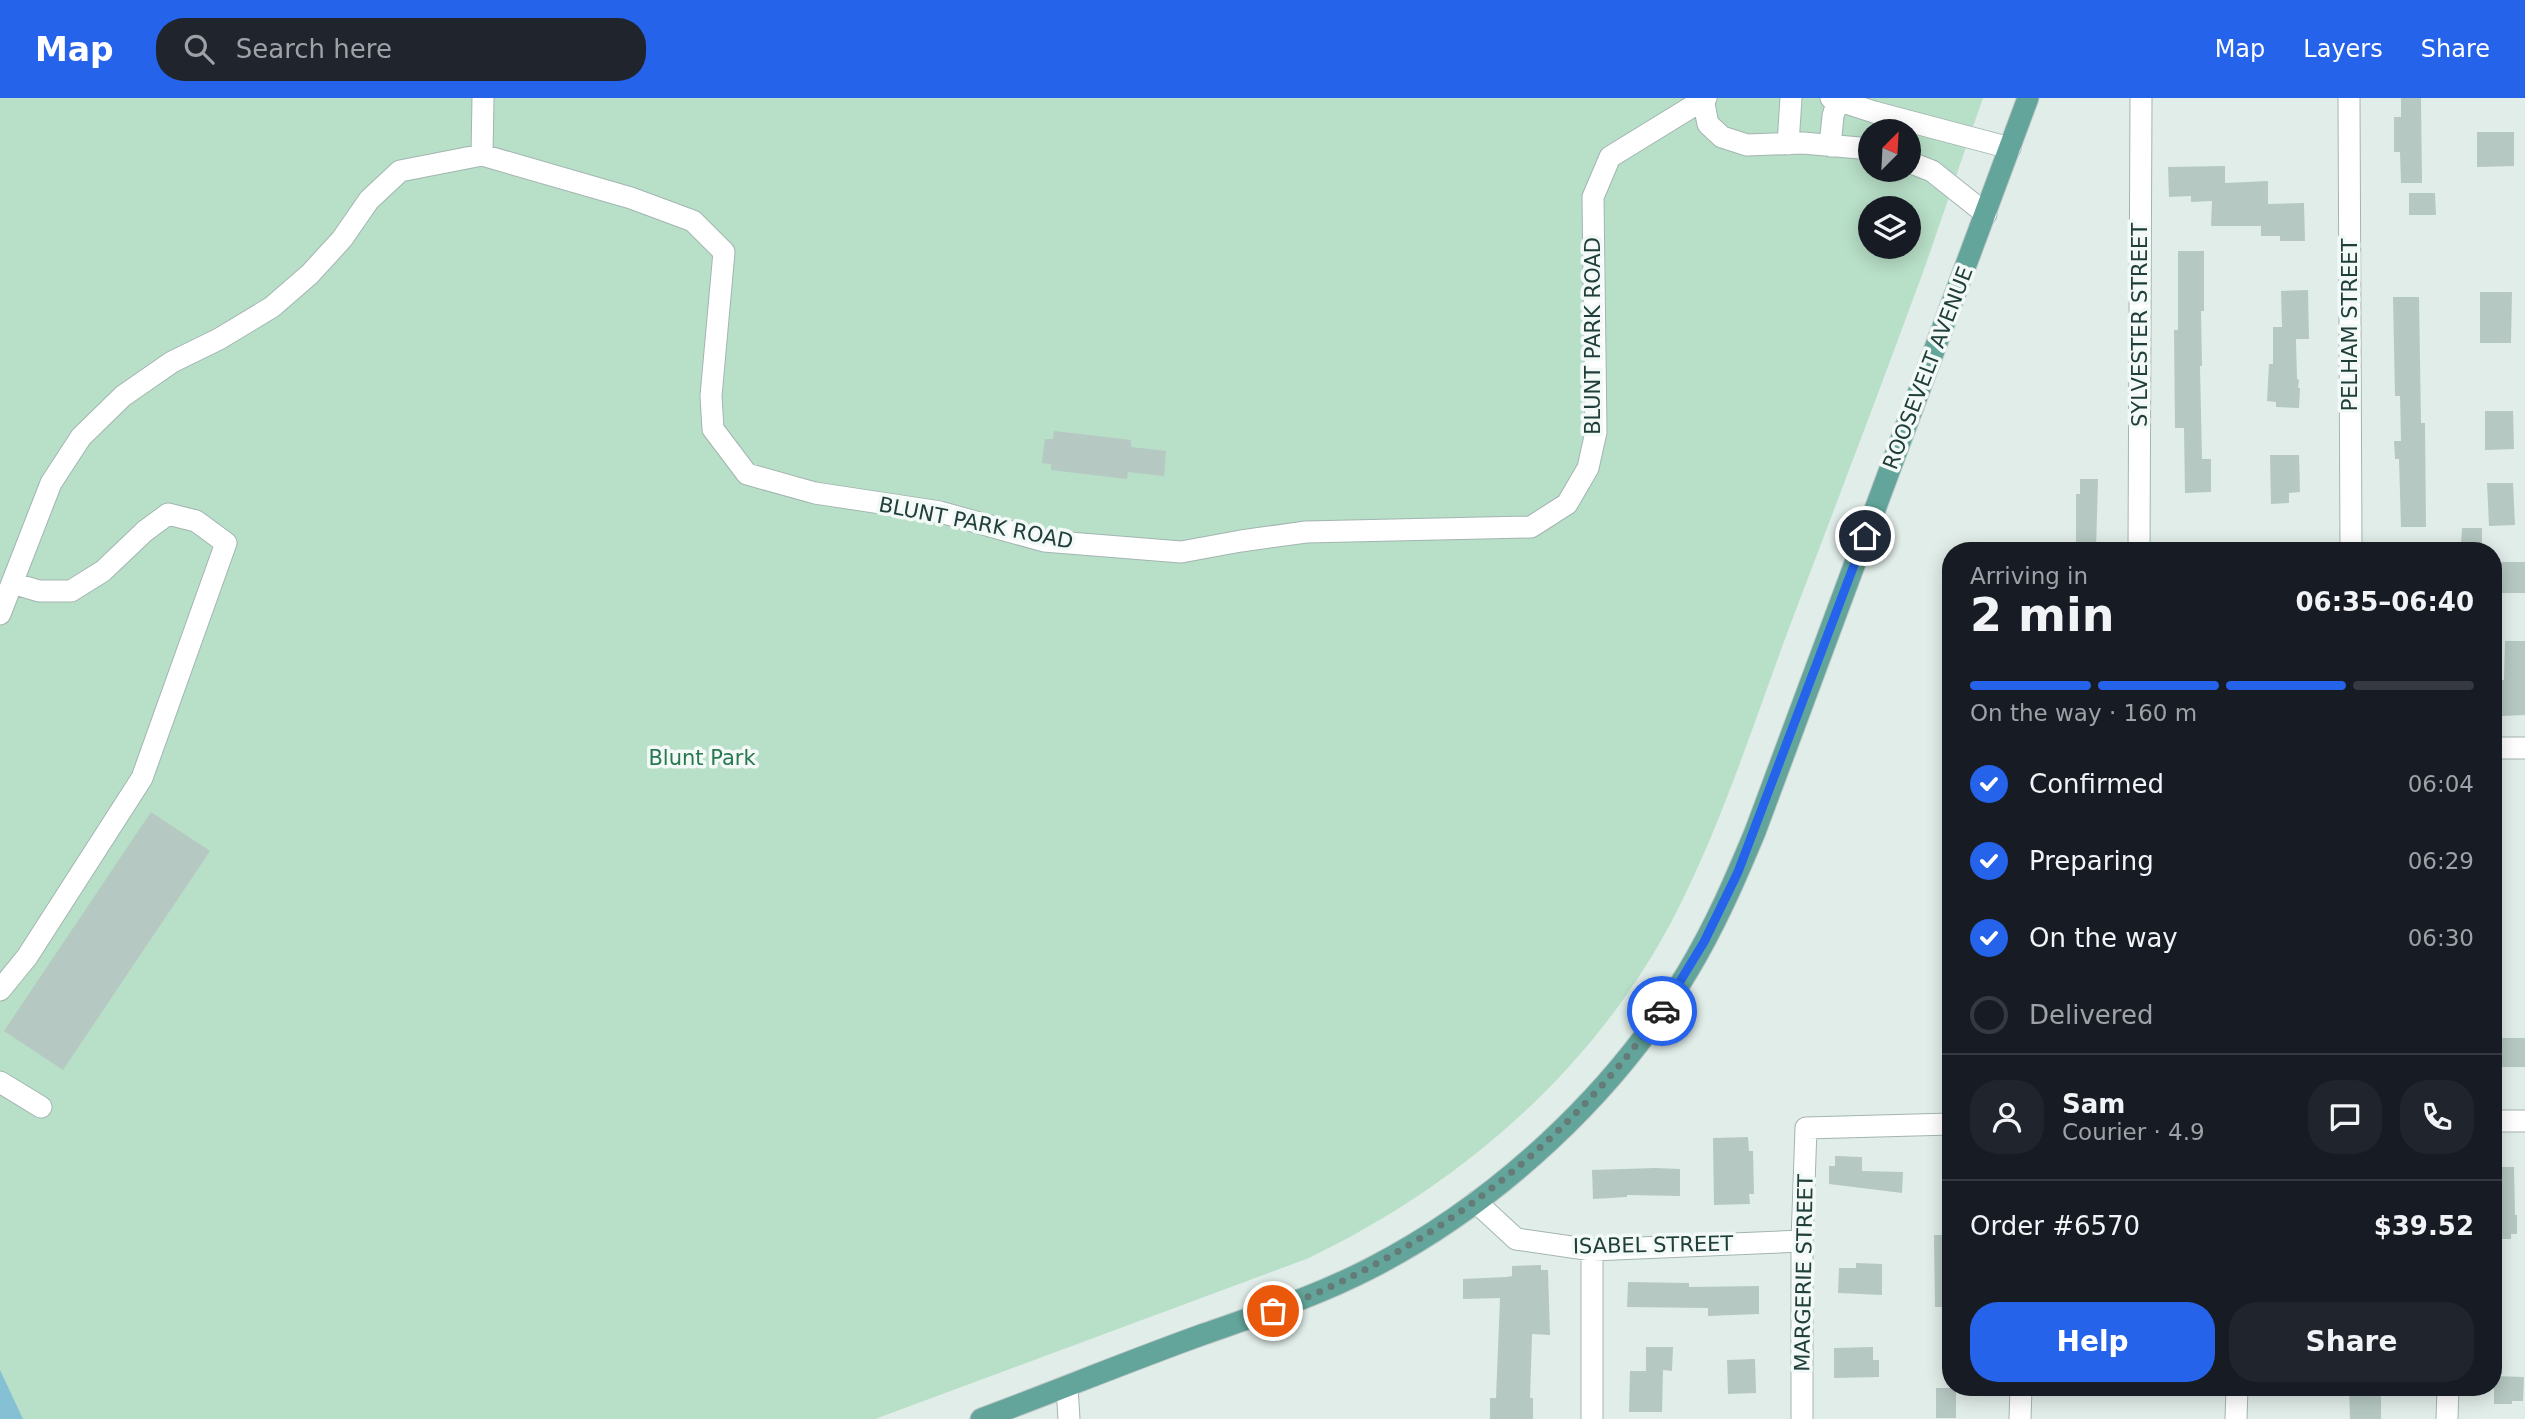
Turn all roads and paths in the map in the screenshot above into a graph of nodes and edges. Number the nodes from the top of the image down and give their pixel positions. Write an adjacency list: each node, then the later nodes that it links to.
1 (483, 98): 12 (street)
2 (1704, 98): 8 (street, BLUNT PARK ROAD); 12 (street, BLUNT PARK ROAD)
3 (1791, 98): 8 (street)
4 (2028, 98): 11 (main road, ROOSEVELT AVENUE)
5 (2141, 98): 15 (street, SYLVESTER STREET)
6 (2349, 98): 16 (street, PELHAM STREET)
7 (1835, 99): 9 (street); 11 (street)
8 (1788, 144): 9 (street, BLUNT PARK ROAD)
9 (1830, 146): 10 (street, BLUNT PARK ROAD)
10 (1858, 148)
11 (2010, 148): 14 (main road, ROOSEVELT AVENUE)
12 (482, 155): 17 (street, BLUNT PARK ROAD)
13 (1922, 167): 14 (street)
14 (1986, 214): 27 (main road, ROOSEVELT AVENUE)
15 (2139, 542)
16 (2351, 542)
17 (12, 583): 18 (street, BLUNT PARK ROAD); 21 (street)
18 (0, 614)
19 (2502, 748): 20 (street)
20 (2525, 748)
21 (0, 990)
22 (0, 1082): 23 (street)
23 (41, 1107)
24 (2502, 1121): 25 (street)
25 (2525, 1121)
26 (1942, 1124): 28 (street, MARGERIE STREET)
27 (1476, 1202): 29 (street, ISABEL STREET); 30 (main road, ROOSEVELT AVENUE)
28 (1802, 1241): 29 (street, ISABEL STREET); 37 (street, MARGERIE STREET)
29 (1592, 1250): 36 (street)
30 (1067, 1387): 34 (main road, ROOSEVELT AVENUE); 35 (street)
31 (2021, 1396): 38 (street)
32 (2236, 1396): 39 (street)
33 (2448, 1396): 40 (street)
34 (982, 1419)
35 (1069, 1419)
36 (1592, 1419)
37 (1802, 1419)
38 (2020, 1419)
39 (2236, 1419)
40 (2447, 1419)

